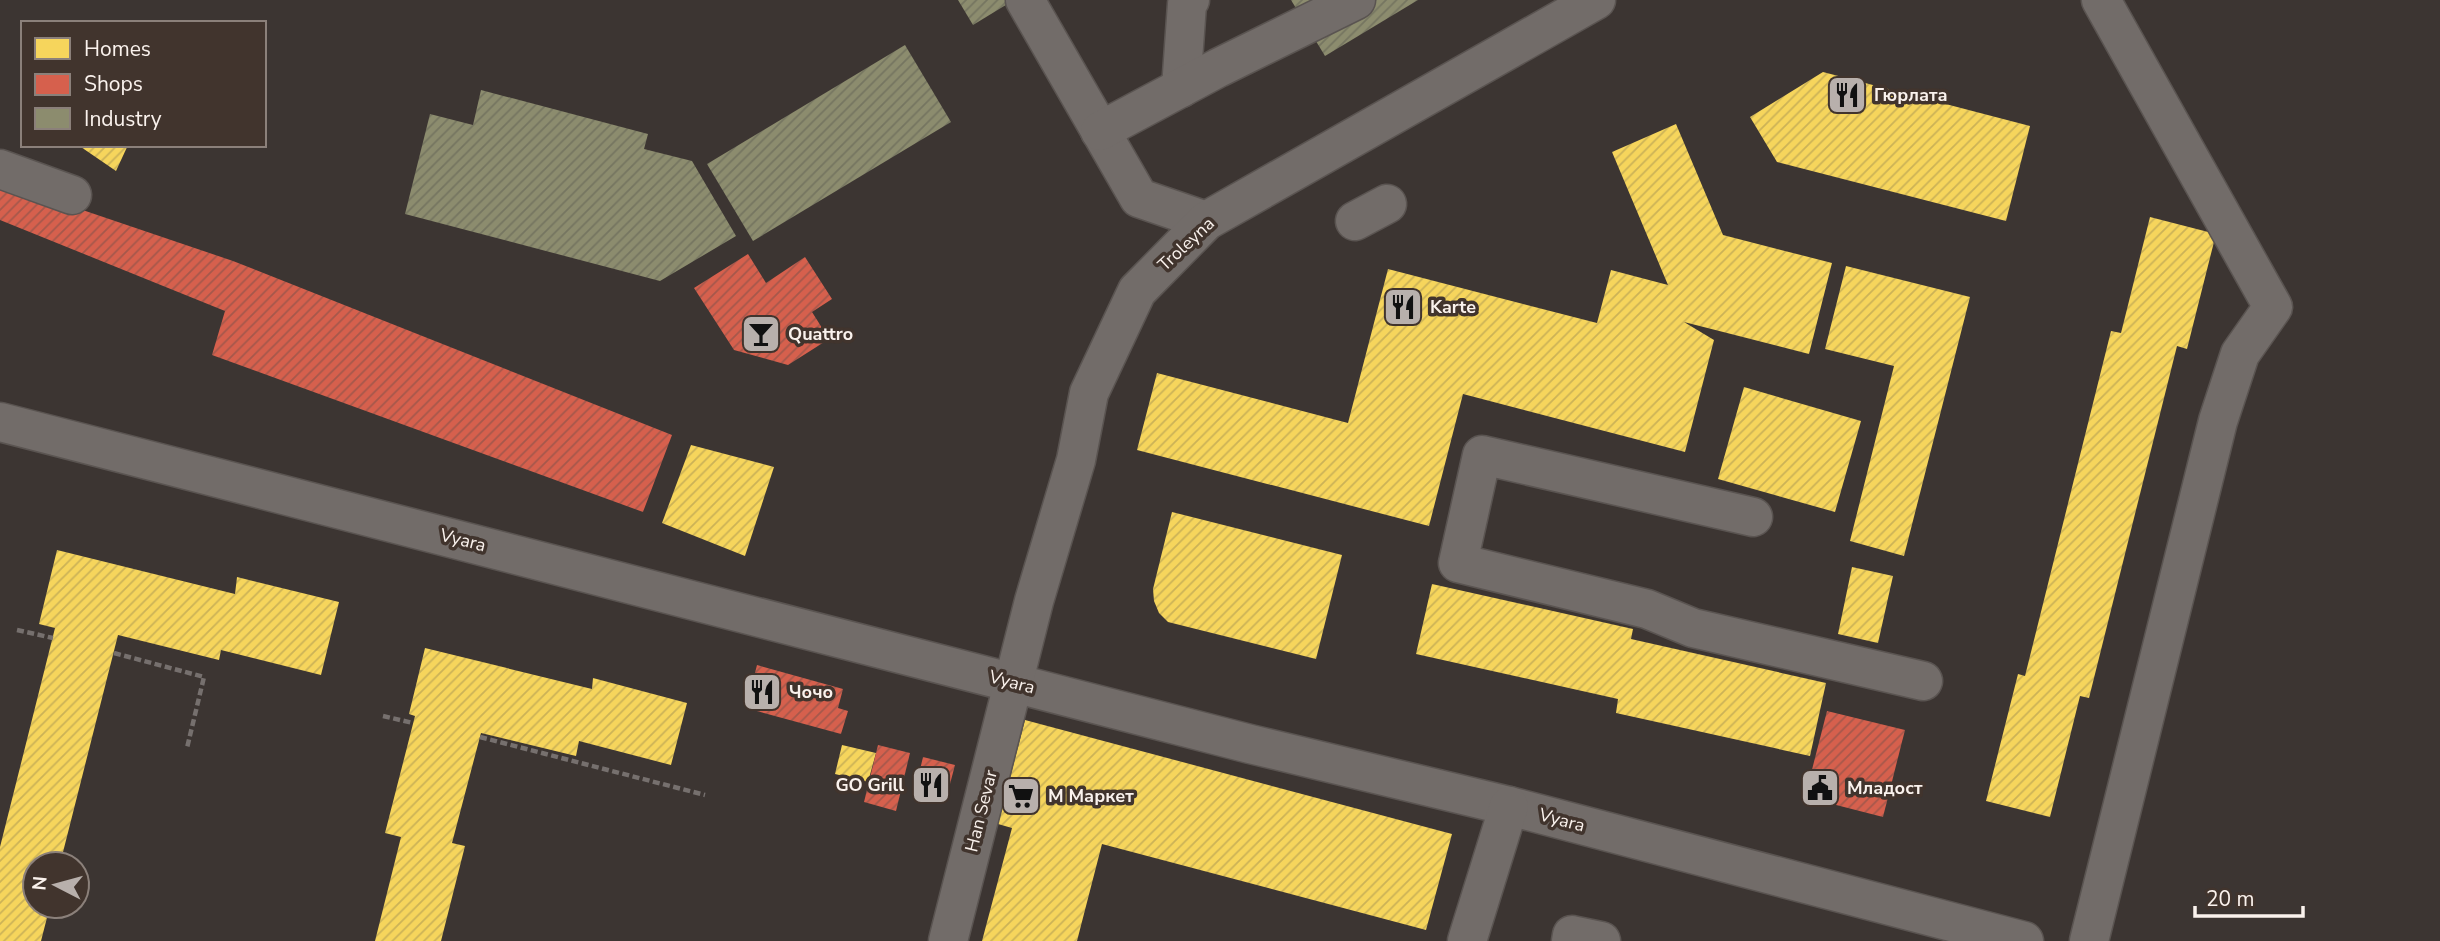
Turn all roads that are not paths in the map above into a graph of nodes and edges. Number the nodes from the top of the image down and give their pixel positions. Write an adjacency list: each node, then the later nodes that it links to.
1 (1025, 0): 7 (street)
2 (1190, 0): 6 (street)
3 (1356, 0): 6 (street)
4 (1596, 0): 10 (street, Troleyna)
5 (2101, 0): 23 (street)
6 (1181, 88): 7 (street)
7 (1101, 131): 10 (street)
8 (0, 169): 9 (street)
9 (72, 195)
10 (1206, 221): 14 (street, Troleyna)
11 (0, 422): 14 (street, Vyara)
12 (1753, 517): 13 (street)
13 (1923, 681)
14 (1013, 682): 15 (street, Vyara); 17 (street, Han Sevar)
15 (1509, 806): 16 (street, Vyara); 18 (street)
16 (1904, 910): 21 (street); 22 (street, Vyara)
17 (948, 941)
18 (1467, 941)
19 (1571, 941): 20 (street)
20 (1601, 941)
21 (1926, 941)
22 (2024, 941)
23 (2088, 941)

